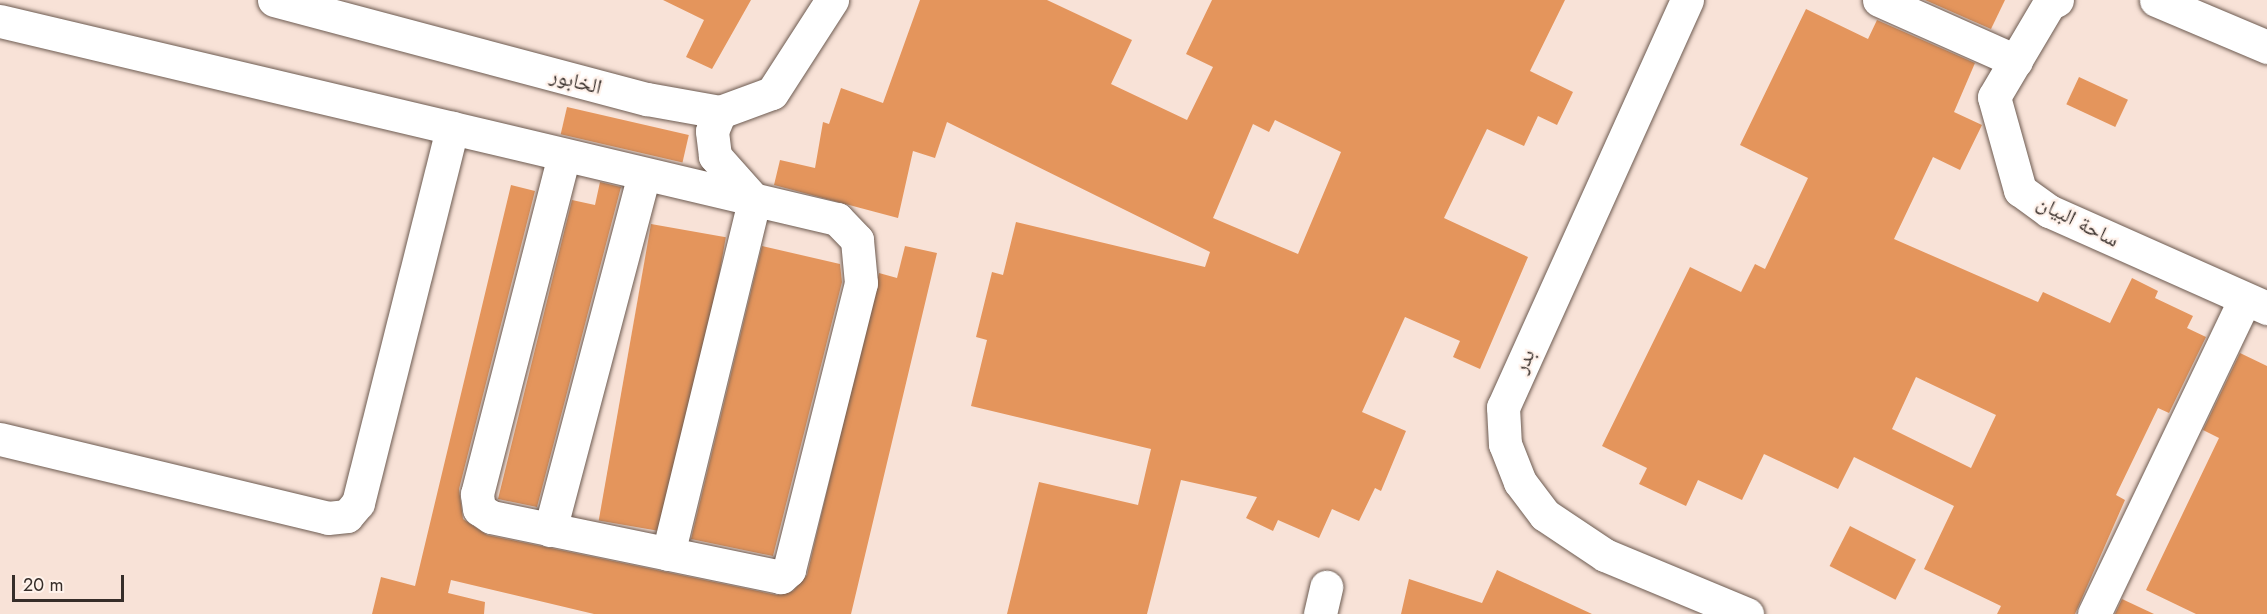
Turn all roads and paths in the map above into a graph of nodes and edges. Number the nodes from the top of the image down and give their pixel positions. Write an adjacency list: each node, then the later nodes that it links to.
1 (274, 0): 10 (street, الخابور)
2 (832, 0): 10 (street)
3 (1687, 0): 19 (street, بدر)
4 (1880, 0): 9 (street)
5 (2057, 0): 9 (street, ساحة البيان)
6 (2156, 0): 8 (street)
7 (0, 21): 11 (street)
8 (2267, 47)
9 (2016, 61): 15 (street, ساحة البيان)
10 (720, 112): 14 (street)
11 (452, 128): 12 (street); 16 (street)
12 (564, 155): 13 (street); 17 (street)
13 (644, 175): 14 (street); 17 (street)
14 (754, 200): 18 (street); 18 (street)
15 (2256, 303): 20 (street)
16 (0, 439)
17 (550, 530): 18 (street)
18 (668, 554)
19 (1747, 614)
20 (2094, 614)

